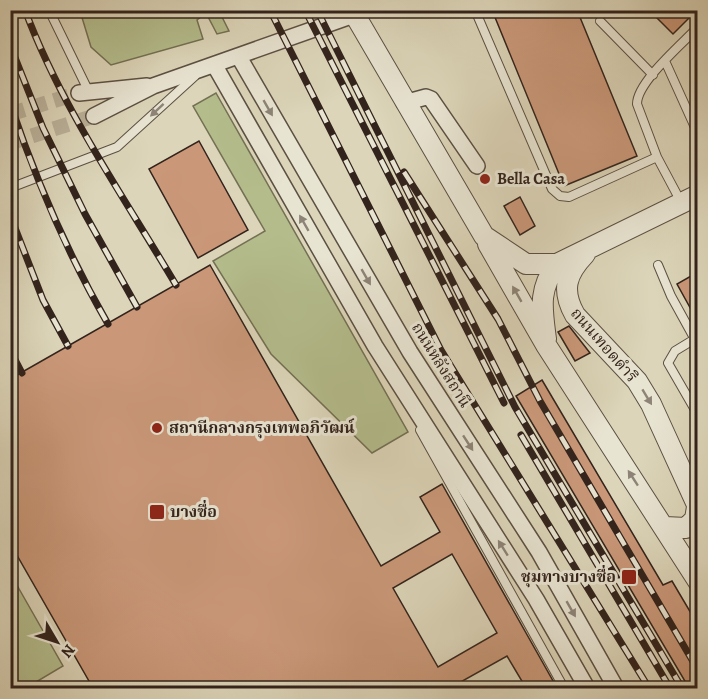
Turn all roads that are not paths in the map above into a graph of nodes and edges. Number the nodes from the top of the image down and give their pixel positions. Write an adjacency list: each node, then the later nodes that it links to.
1 (49, 10): 11 (lane)
2 (475, 10): 15 (lane)
3 (353, 13): 6 (street); 12 (street, ถนนเทอดดำริ)
4 (600, 21): 9 (lane)
5 (698, 27): 7 (lane)
6 (239, 57): 8 (street); 32 (street, ถนนหลังสถานี, one-way to 32)
7 (665, 61): 9 (lane); 14 (lane)
8 (207, 68): 10 (street); 17 (lane, one-way to 17); 25 (street, one-way to 8)
9 (653, 75): 15 (lane)
10 (153, 86): 11 (street); 13 (street)
11 (84, 92)
12 (404, 103): 16 (street); 19 (street, ถนนเทอดดำริ)
13 (94, 116)
14 (698, 134)
15 (657, 157): 18 (lane)
16 (477, 166)
17 (10, 188)
18 (689, 199): 20 (street)
19 (484, 236): 21 (street, ถนนเทอดดำริ); 24 (street, ถนนเทอดดำริ, one-way to 19)
20 (589, 249): 21 (street); 27 (street, ถนนเทอดดำริ, one-way to 27)
21 (557, 264): 24 (street, ถนนเทอดดำริ)
22 (658, 265): 23 (lane)
23 (696, 340): 26 (lane)
24 (546, 345): 28 (street, ถนนเทอดดำริ, one-way to 24)
25 (375, 346): 30 (lane); 31 (street, one-way to 25)
26 (698, 415)
27 (697, 507): 28 (street, ถนนเทอดดำริ)
28 (665, 527): 29 (street, ถนนเทอดดำริ)
29 (698, 581)
30 (564, 688)
31 (587, 688)
32 (616, 688)

